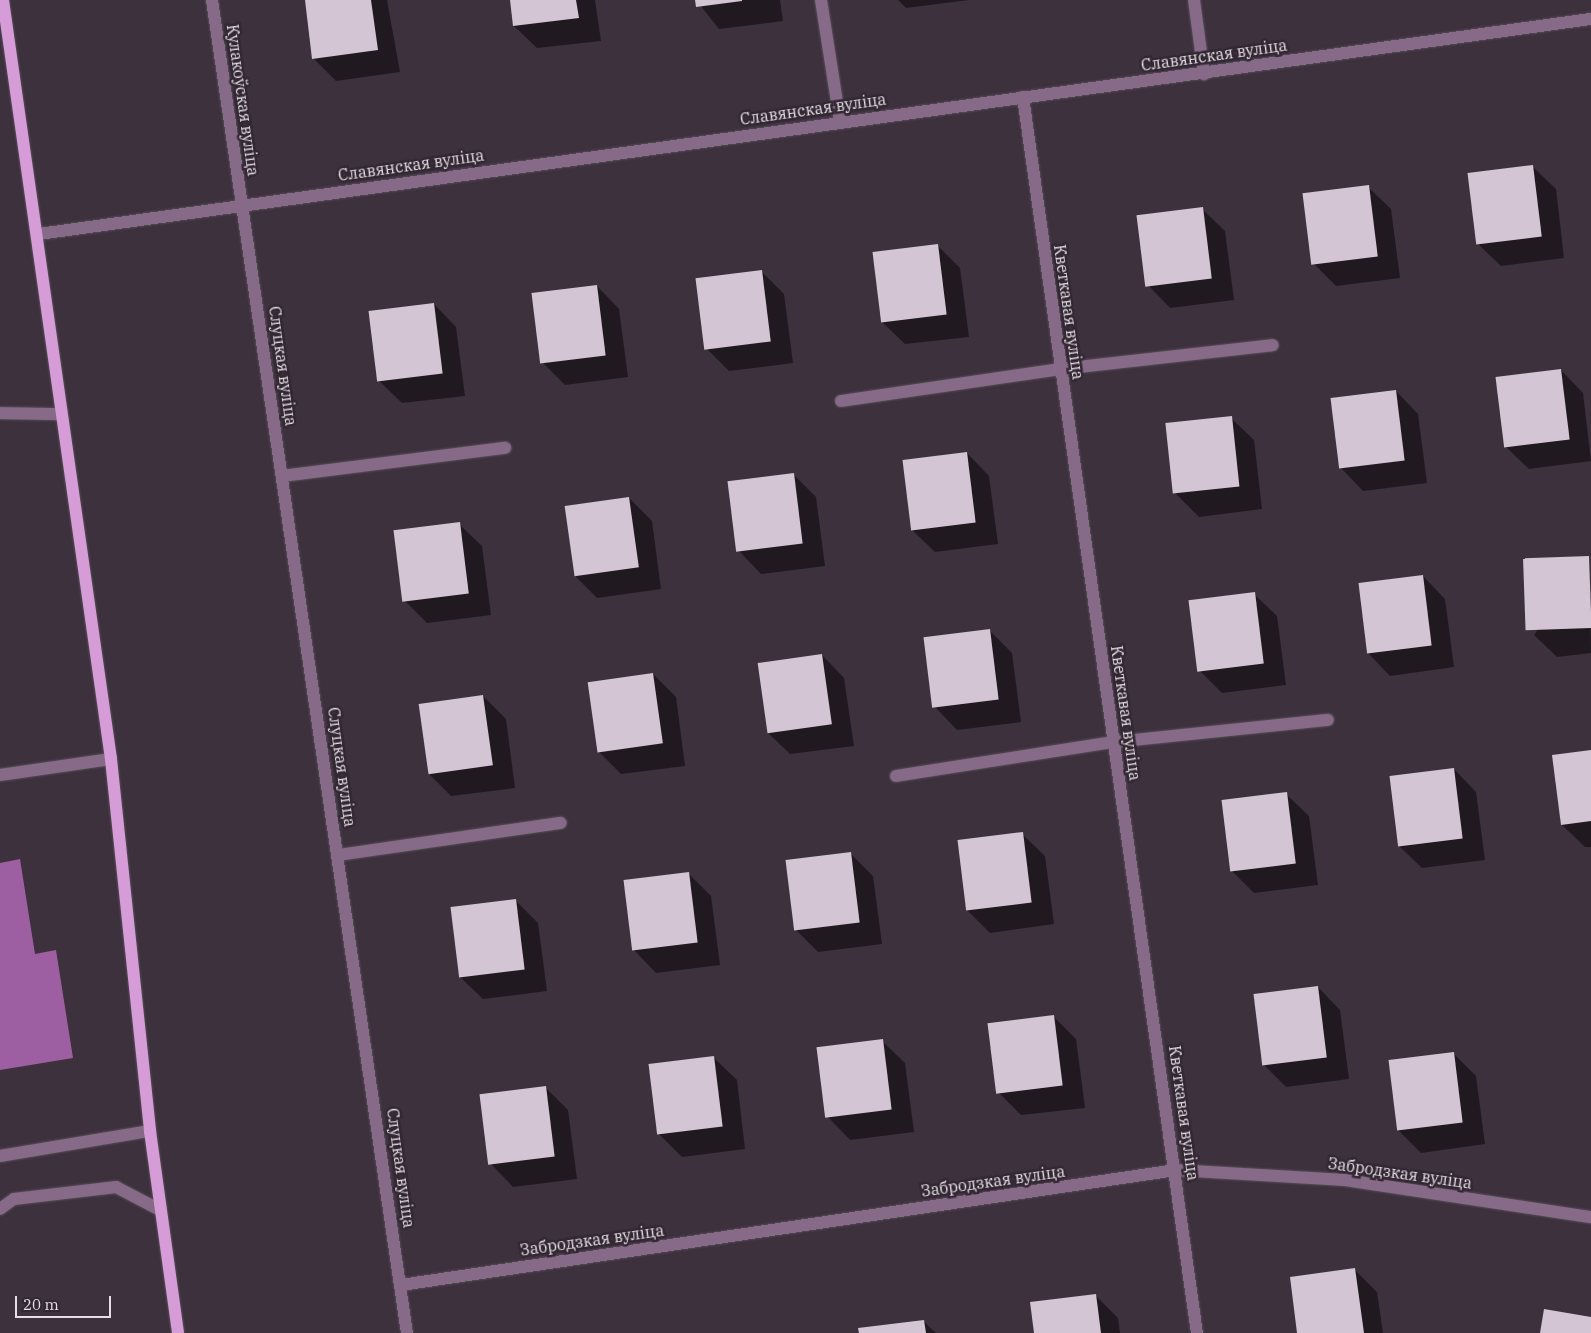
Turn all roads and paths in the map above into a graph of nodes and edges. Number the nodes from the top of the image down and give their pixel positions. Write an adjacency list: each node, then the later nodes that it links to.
1 (3, 0): 10 (main road)
2 (212, 0): 9 (street, Кулакоўская вуліца)
3 (821, 0): 8 (street)
4 (1194, 0): 6 (street)
5 (1591, 19): 6 (street, Славянская вуліца)
6 (1204, 74): 7 (street, Славянская вуліца)
7 (1023, 97): 8 (street, Славянская вуліца); 12 (street, Кветкавая вуліца)
8 (840, 121): 9 (street, Славянская вуліца)
9 (243, 206): 10 (street, Славянская вуліца); 17 (street, Слуцкая вуліца)
10 (39, 234): 15 (main road)
11 (1273, 345): 12 (street)
12 (1060, 369): 13 (street); 19 (street, Кветкавая вуліца)
13 (841, 401)
14 (0, 413): 15 (street)
15 (59, 414): 20 (main road)
16 (505, 448): 17 (street)
17 (282, 476): 24 (street, Слуцкая вуліца)
18 (1328, 720): 19 (street)
19 (1114, 742): 22 (street); 27 (street, Кветкавая вуліца)
20 (111, 759): 21 (street); 25 (main road)
21 (0, 775)
22 (896, 776)
23 (561, 823): 24 (street)
24 (338, 855): 31 (street, Слуцкая вуліца)
25 (150, 1131): 26 (street); 29 (main road)
26 (0, 1156)
27 (1176, 1170): 30 (street, Забродзкая вуліца); 31 (street, Забродзкая вуліца); 34 (street, Кветкавая вуліца)
28 (0, 1209): 29 (street)
29 (160, 1210): 32 (main road)
30 (1591, 1217)
31 (402, 1285): 33 (street, Слуцкая вуліца)
32 (178, 1333)
33 (407, 1333)
34 (1197, 1333)

